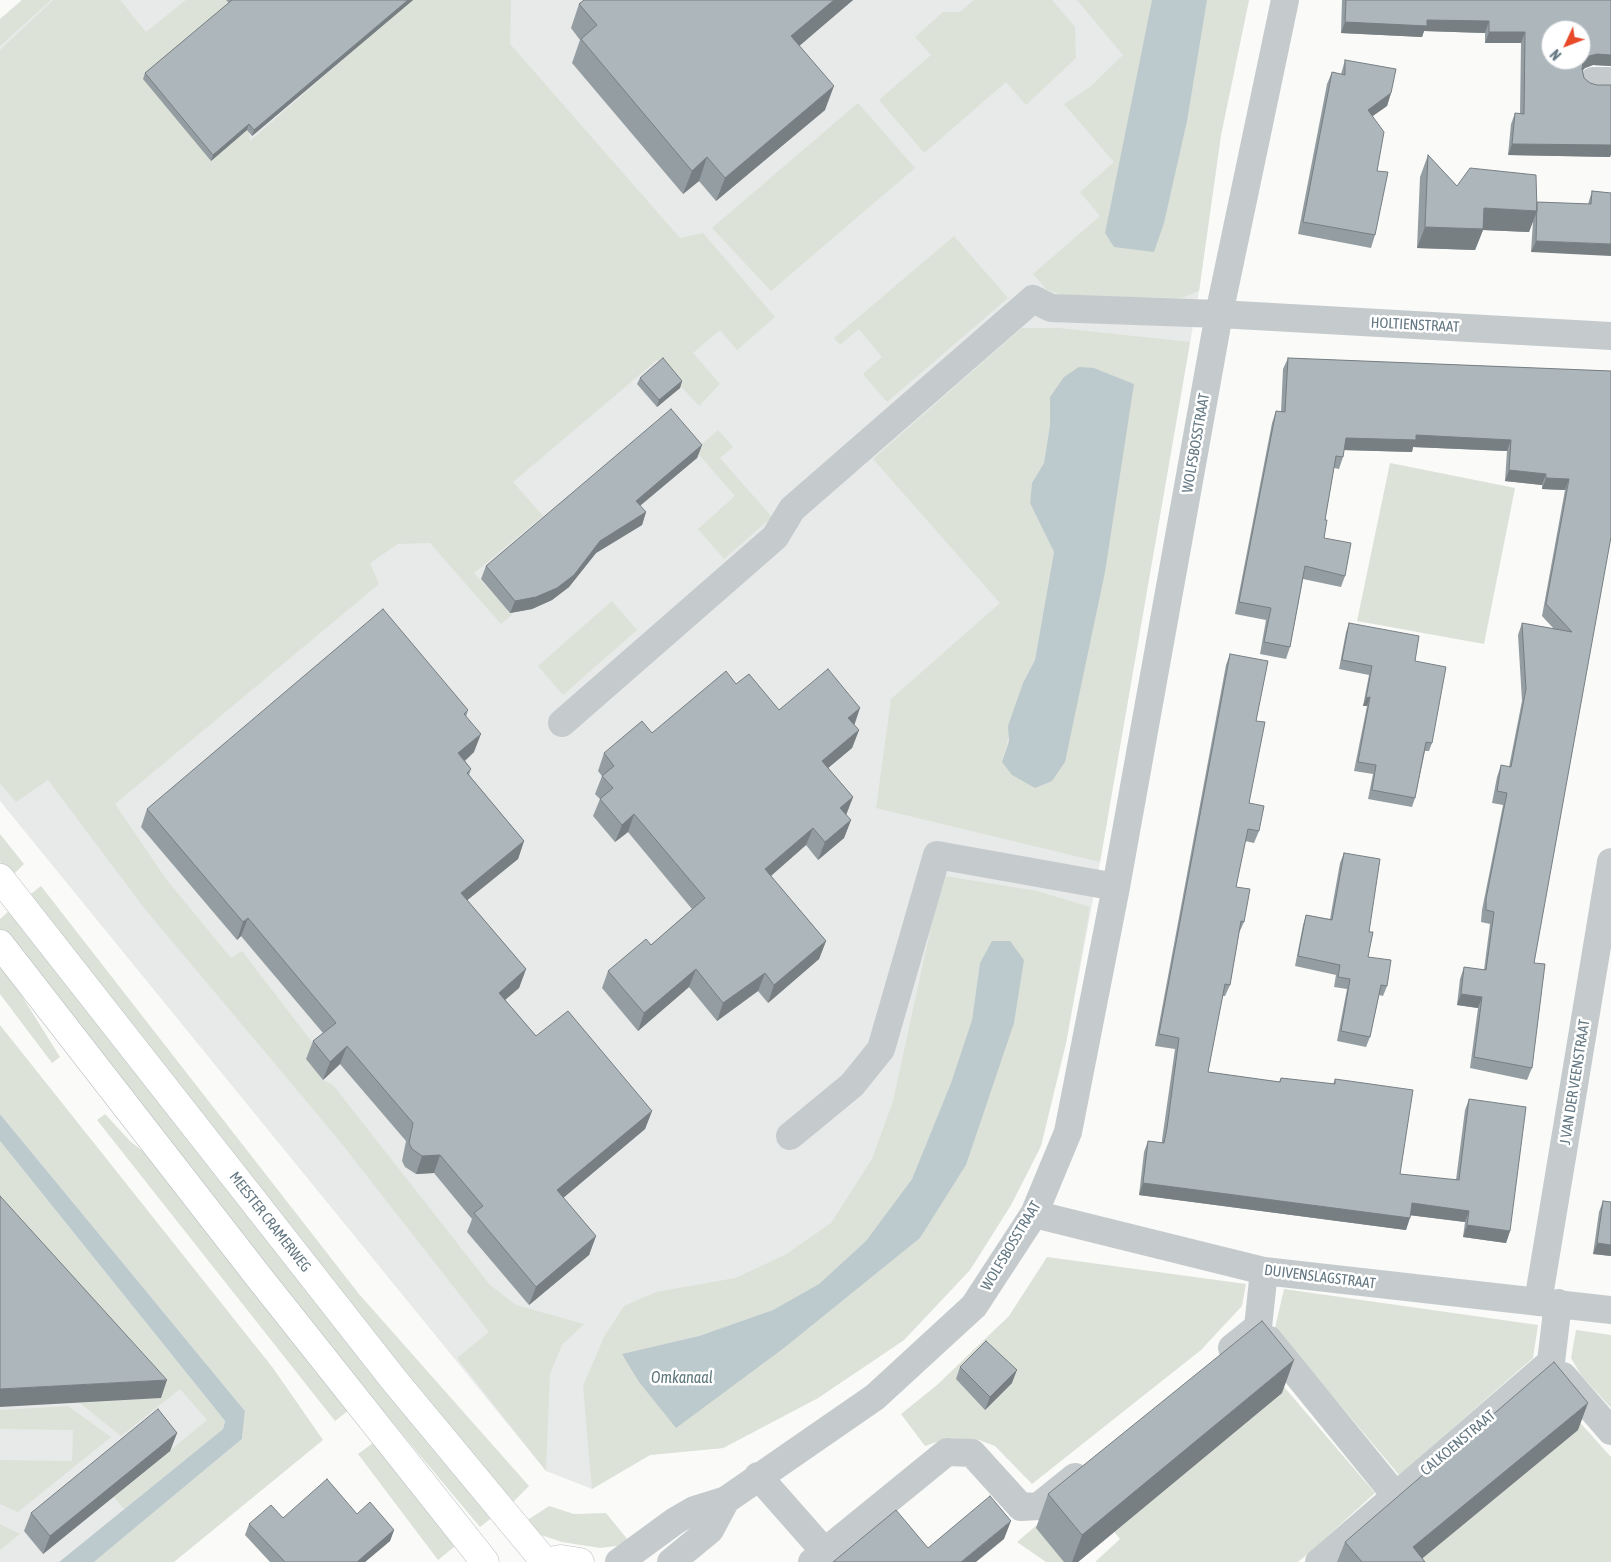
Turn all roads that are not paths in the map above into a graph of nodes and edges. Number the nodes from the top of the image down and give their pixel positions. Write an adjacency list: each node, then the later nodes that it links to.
1 (1285, 0): 2 (street, WOLFSBOSSTRAAT)
2 (1219, 314): 3 (street, HOLTIENSTRAAT); 4 (street, HOLTIENSTRAAT); 7 (street, WOLFSBOSSTRAAT)
3 (1611, 336)
4 (562, 723)
5 (1611, 862): 12 (street, J VAN DER VEENSTRAAT)
6 (0, 878): 24 (main road, MEESTER CRAMERWEG)
7 (1116, 887): 9 (street); 10 (street, WOLFSBOSSTRAAT)
8 (0, 944): 23 (main road)
9 (790, 1136)
10 (1034, 1214): 11 (street, DUIVENSLAGSTRAAT); 19 (street, WOLFSBOSSTRAAT)
11 (1264, 1271): 12 (street, DUIVENSLAGSTRAAT); 14 (street)
12 (1548, 1302): 13 (street, DUIVENSLAGSTRAAT); 15 (street)
13 (1611, 1310)
14 (1258, 1327): 16 (street); 20 (street)
15 (1551, 1362): 17 (street); 20 (street, CALKOENSTRAAT)
16 (1213, 1364)
17 (1611, 1431)
18 (1092, 1463): 22 (street)
19 (758, 1476): 21 (street, WOLFSBOSSTRAAT); 22 (street)
20 (1396, 1496): 28 (street, CALKOENSTRAAT)
21 (726, 1500): 26 (street, WOLFSBOSSTRAAT); 27 (street, WOLFSBOSSTRAAT)
22 (818, 1557)
23 (485, 1562)
24 (545, 1562): 25 (main road)
25 (580, 1562)
26 (619, 1562)
27 (671, 1562)
28 (1319, 1562)

